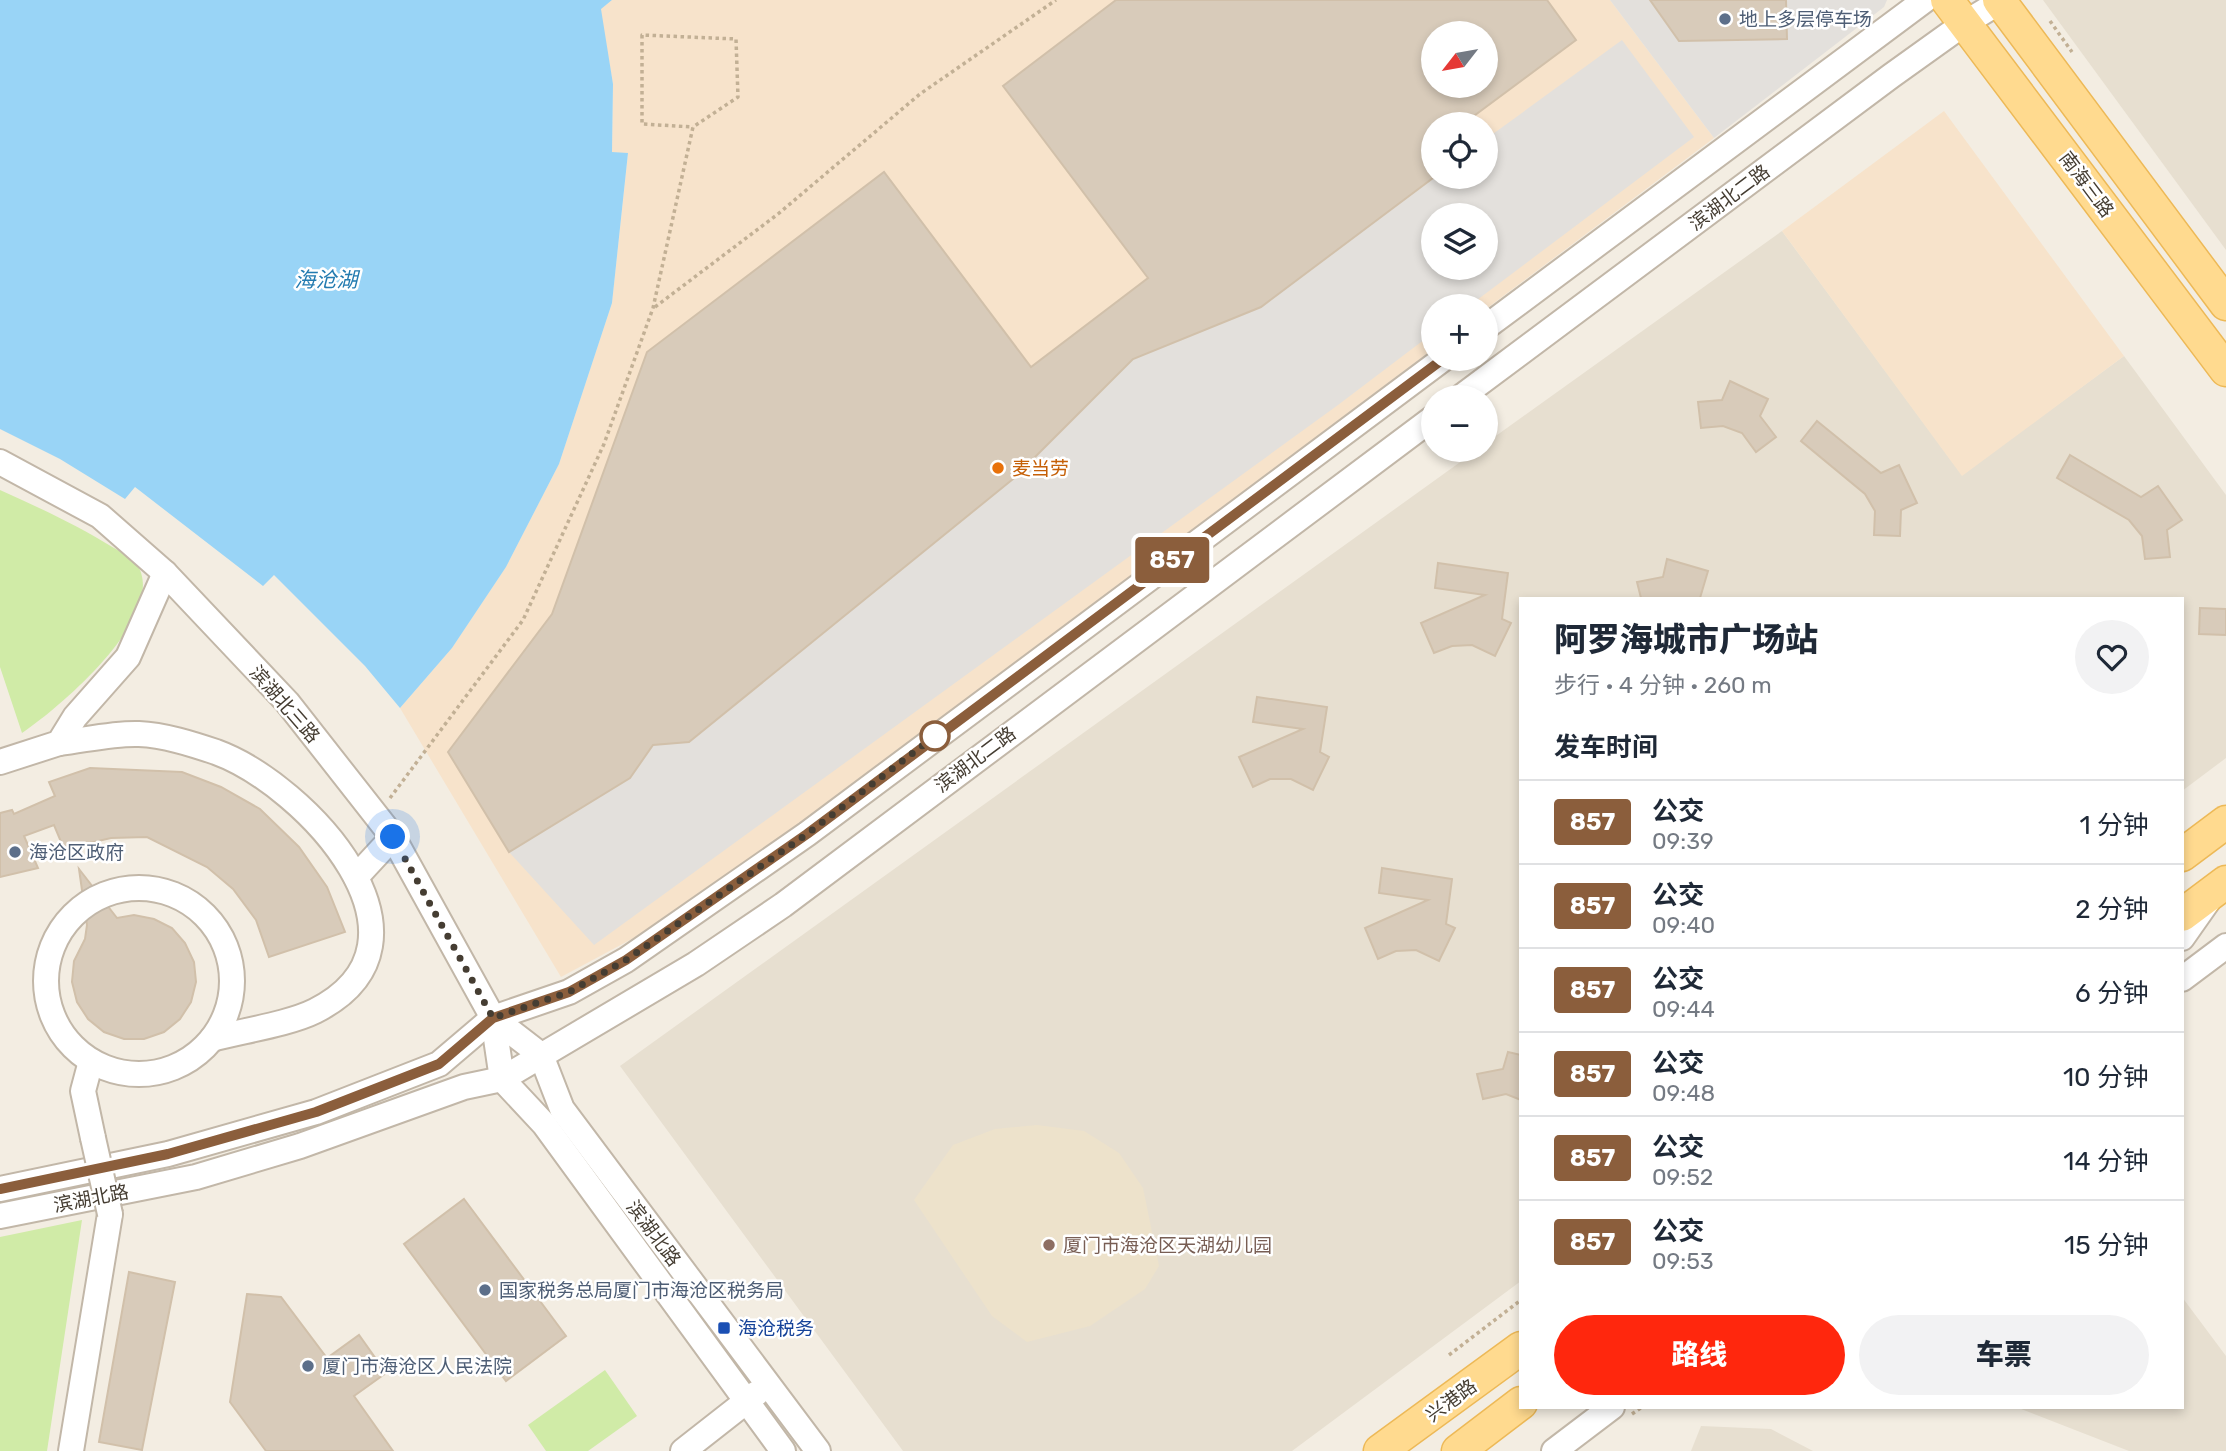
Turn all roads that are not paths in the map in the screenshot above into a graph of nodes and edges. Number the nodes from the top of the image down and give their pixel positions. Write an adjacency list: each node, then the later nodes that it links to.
1 (1925, 0): 5 (street)
2 (2001, 1): 3 (street, 滨湖北二路); 4 (main road, 南海三路)
3 (1956, 11): 6 (main road, 南海三路); 8 (street, 滨湖北二路)
4 (2226, 304)
5 (1498, 318)
6 (2226, 370)
7 (1427, 371): 23 (street)
8 (1476, 385)
9 (1421, 427): 25 (street, 滨湖北二路)
10 (0, 462): 11 (street, 滨湖北三路)
11 (165, 573): 12 (street); 15 (street, 滨湖北三路)
12 (59, 743): 13 (street); 17 (street)
13 (0, 762)
14 (2226, 822): 16 (main road)
15 (393, 837): 17 (street); 23 (street, 滨湖北三路)
16 (2184, 854)
17 (356, 877): 24 (street)
18 (2220, 887): 19 (main road); 20 (street)
19 (2184, 914)
20 (2184, 935)
21 (2226, 946): 22 (street)
22 (2184, 978)
23 (493, 1018): 25 (street); 27 (street); 28 (street, 滨湖北路)
24 (212, 1039): 26 (street); 26 (street)
25 (541, 1055): 27 (street, 滨湖北二路); 31 (street, 滨湖北路)
26 (91, 1061): 35 (street, bridge)
27 (502, 1079): 29 (street, 滨湖北路); 32 (street, 滨湖北路)
28 (0, 1189)
29 (0, 1216)
30 (1519, 1349): 39 (main road, 兴港路)
31 (767, 1385): 32 (street); 38 (street, 滨湖北路)
32 (746, 1402): 36 (street); 37 (street, 滨湖北路)
33 (1519, 1405): 40 (main road)
34 (1609, 1409): 41 (street)
35 (71, 1451)
36 (683, 1451)
37 (783, 1451)
38 (818, 1451)
39 (1381, 1451)
40 (1458, 1451)
41 (1554, 1451)

